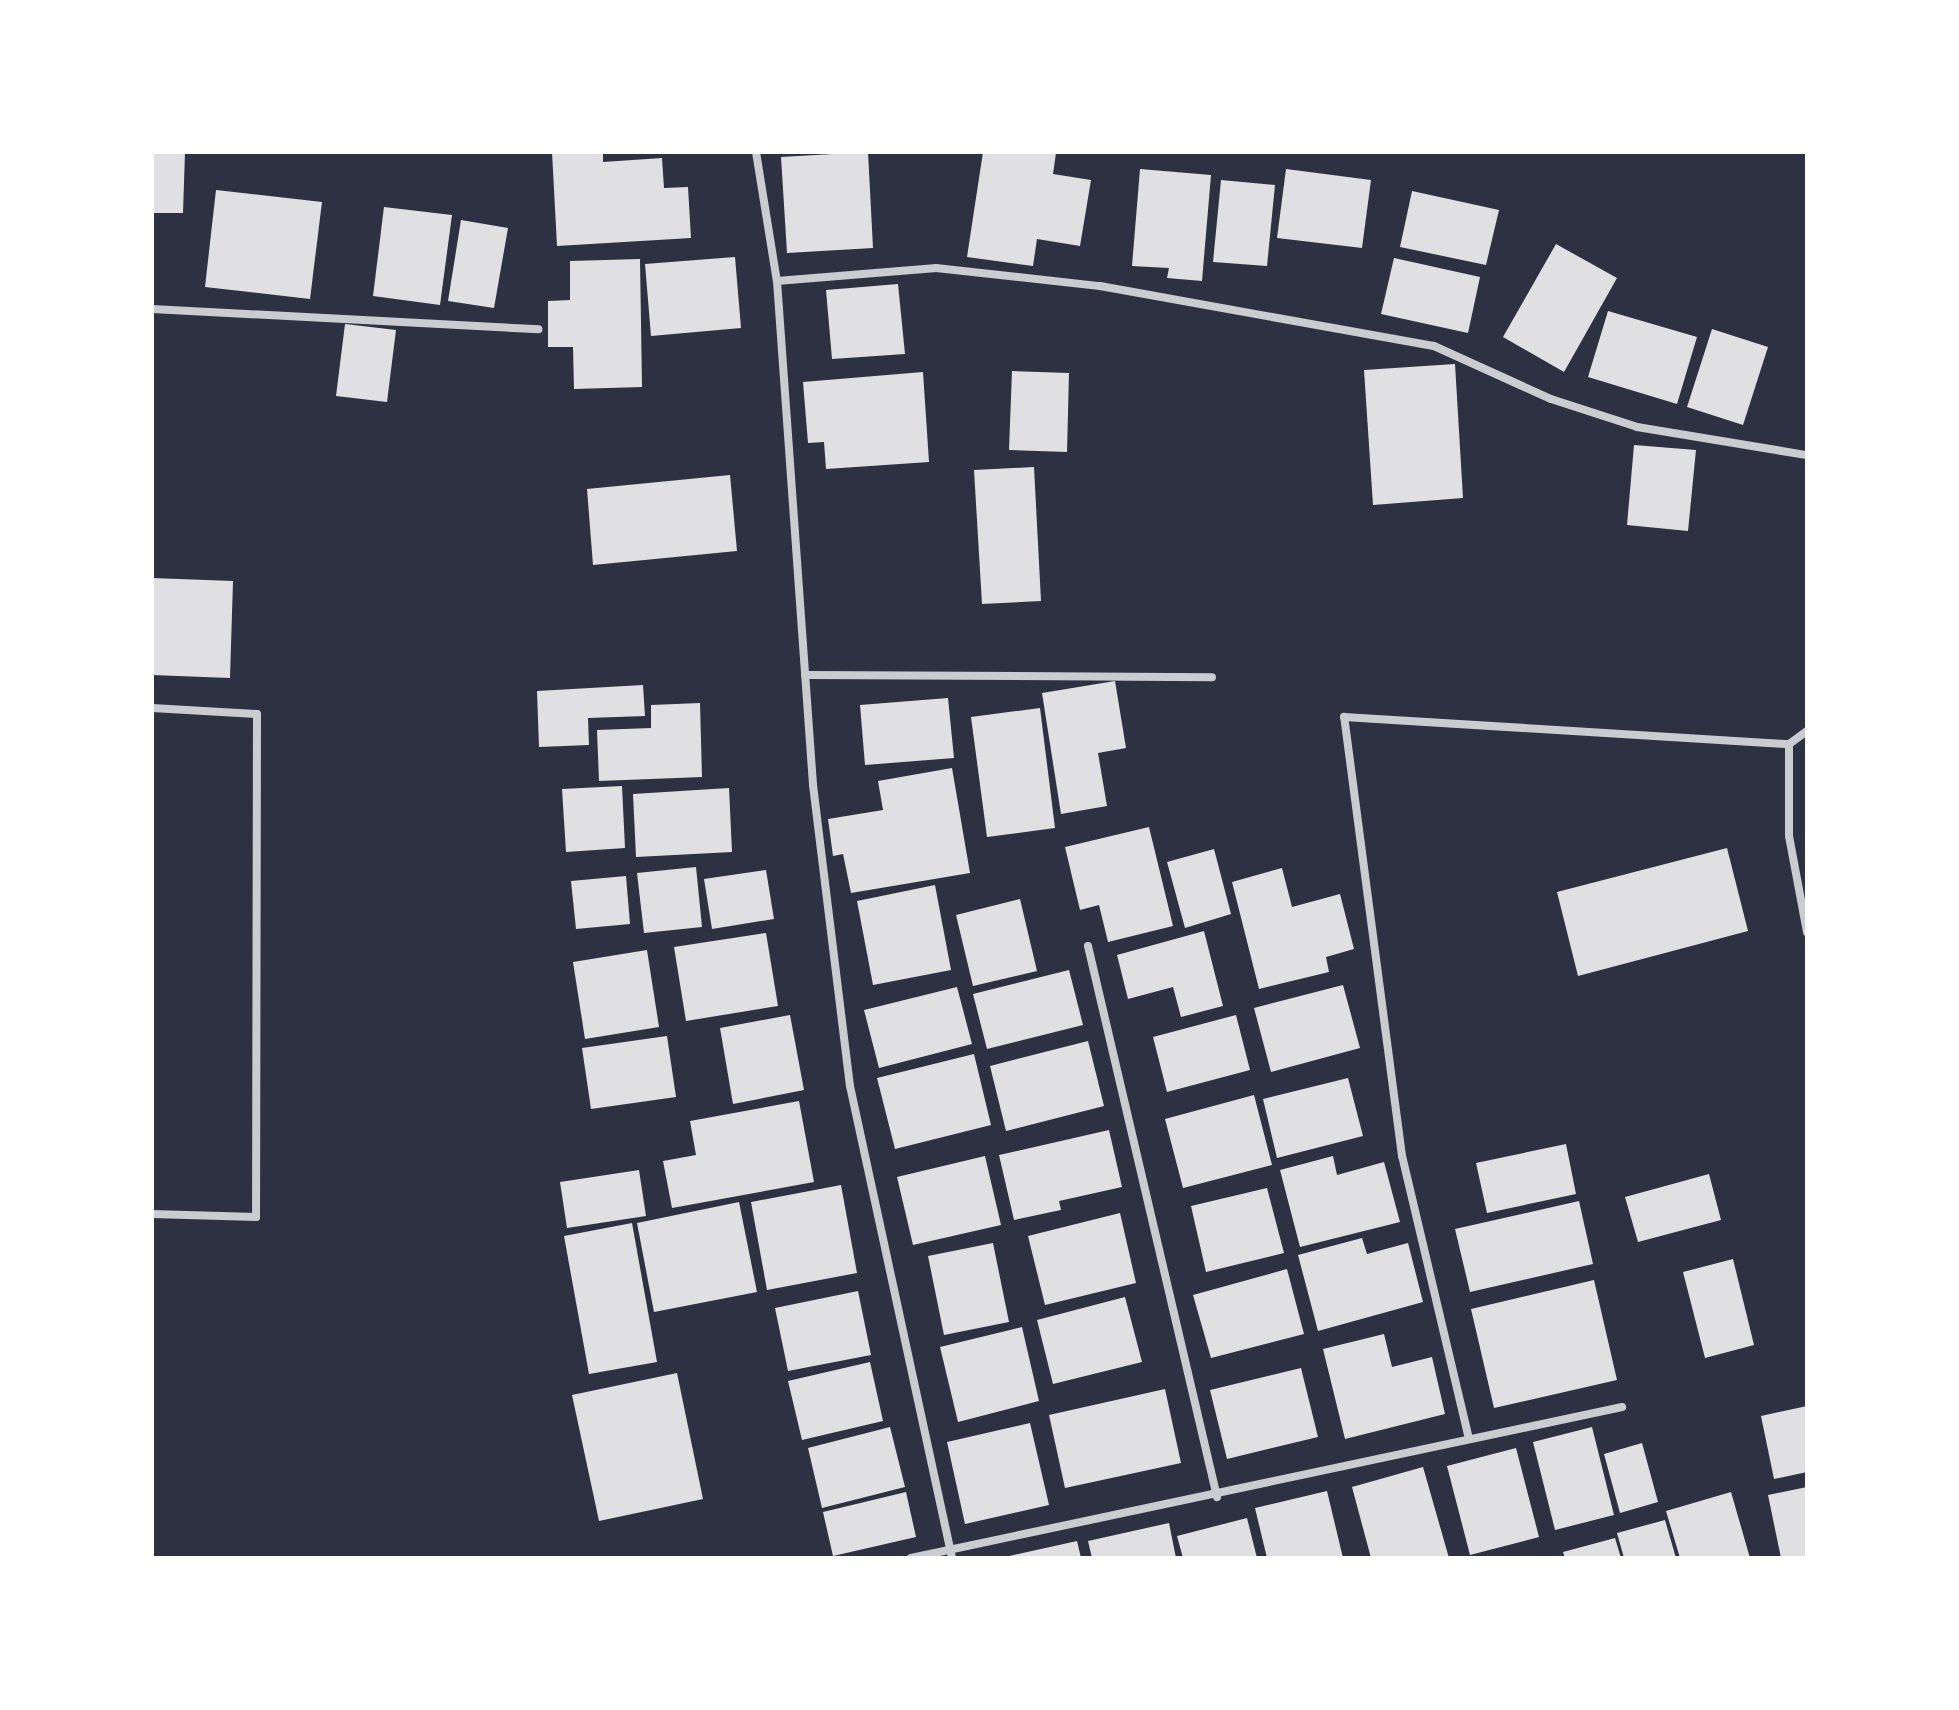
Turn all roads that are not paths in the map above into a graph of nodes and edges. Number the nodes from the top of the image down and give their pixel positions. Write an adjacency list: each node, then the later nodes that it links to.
1 (756, 152): 2 (street)
2 (777, 281): 5 (street); 6 (street)
3 (152, 309): 4 (street)
4 (538, 329)
5 (1807, 455)
6 (805, 675): 7 (street); 17 (street)
7 (1212, 677)
8 (152, 708): 13 (street)
9 (1807, 731): 10 (street)
10 (1789, 744): 11 (street); 15 (street)
11 (1807, 932)
12 (1088, 946): 16 (street)
13 (152, 1214)
14 (1622, 1407): 15 (street)
15 (1469, 1439): 16 (street)
16 (1217, 1497): 17 (street)
17 (951, 1554): 18 (street)
18 (911, 1558)

